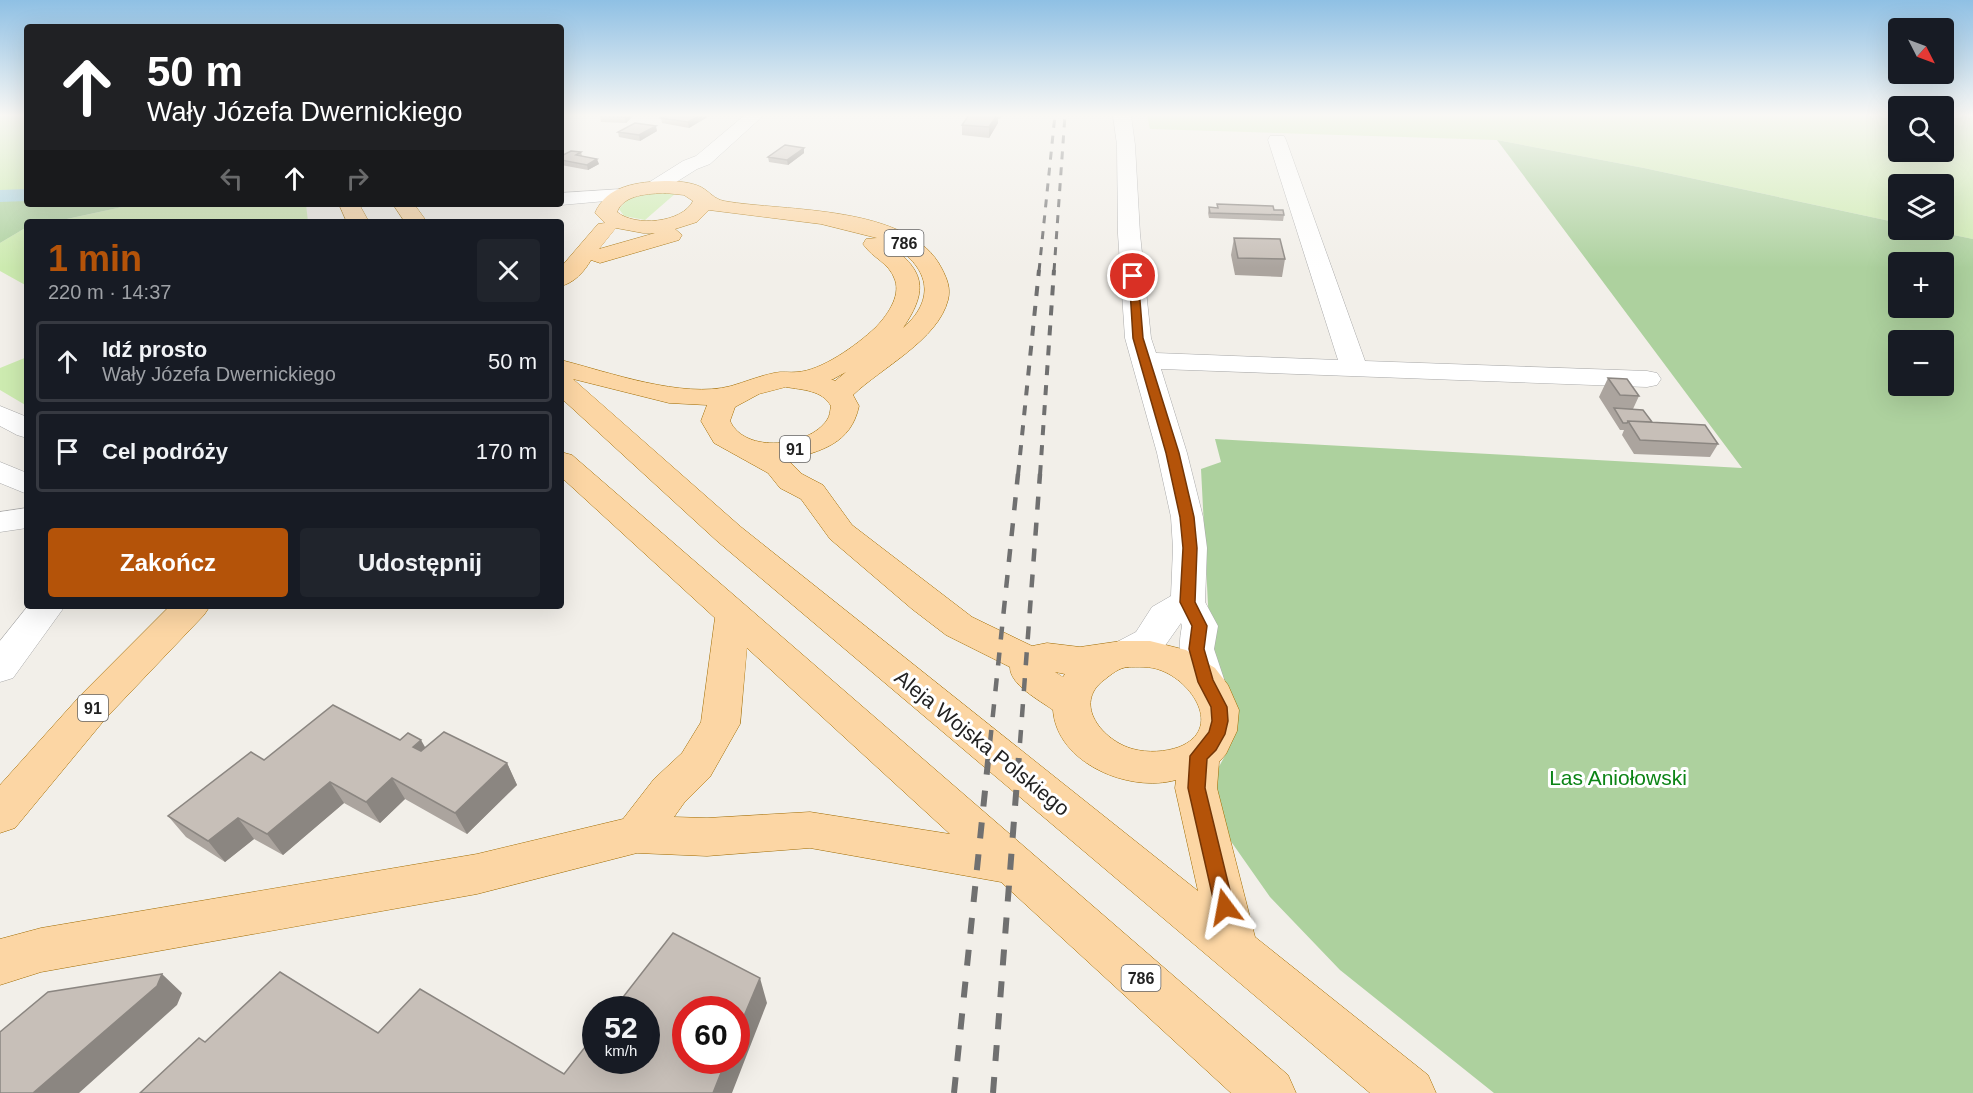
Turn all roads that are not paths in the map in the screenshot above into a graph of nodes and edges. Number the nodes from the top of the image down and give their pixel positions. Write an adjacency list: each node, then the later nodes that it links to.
1 (688, 166): 5 (street)
2 (704, 166): 7 (street)
3 (1127, 166): 16 (street)
4 (1287, 166): 17 (street)
5 (655, 187): 6 (main road); 7 (main road)
6 (621, 195): 8 (street); 10 (main road, 91)
7 (700, 196): 11 (main road); 23 (main road, 786)
8 (564, 199)
9 (564, 205): 10 (street)
10 (608, 216): 13 (main road, 91); 15 (main road, 91)
11 (687, 218): 12 (main road, 91); 13 (main road, 91)
12 (746, 222): 14 (main road); 20 (main road, 91)
13 (649, 226): 14 (main road, 91)
14 (600, 256): 15 (main road, 91)
15 (569, 272)
16 (1146, 361): 17 (street); 34 (street)
17 (1354, 367): 19 (street)
18 (564, 369): 22 (main road)
19 (1647, 379)
20 (801, 380): 22 (main road, 91); 23 (main road, 91)
21 (564, 386): 48 (main road, Aleja Wojska Polskiego)
22 (736, 394): 27 (main road, 91)
23 (838, 394): 26 (main road, 91)
24 (0, 414): 25 (street)
25 (24, 427)
26 (820, 441): 27 (main road, 91); 31 (main road)
27 (750, 450): 31 (main road)
28 (564, 464): 37 (main road)
29 (0, 471): 30 (street)
30 (24, 483)
31 (812, 492): 39 (main road)
32 (24, 518): 33 (street)
33 (0, 522)
34 (1188, 602): 38 (street); 41 (street)
35 (45, 609): 40 (street)
36 (189, 609): 44 (main road, 91)
37 (733, 615): 45 (main road); 46 (main road)
38 (1117, 656): 39 (main road); 41 (main road); 42 (main road)
39 (1029, 660): 42 (main road)
40 (0, 668)
41 (1206, 682): 43 (main road)
42 (1070, 704): 43 (main road)
43 (1199, 756): 48 (main road)
44 (0, 815)
45 (637, 834): 46 (main road); 47 (main road)
46 (1012, 864): 49 (main road, 786)
47 (14, 949)
48 (1235, 949): 50 (main road, Aleja Wojska Polskiego)
49 (1270, 1093)
50 (1410, 1093)

